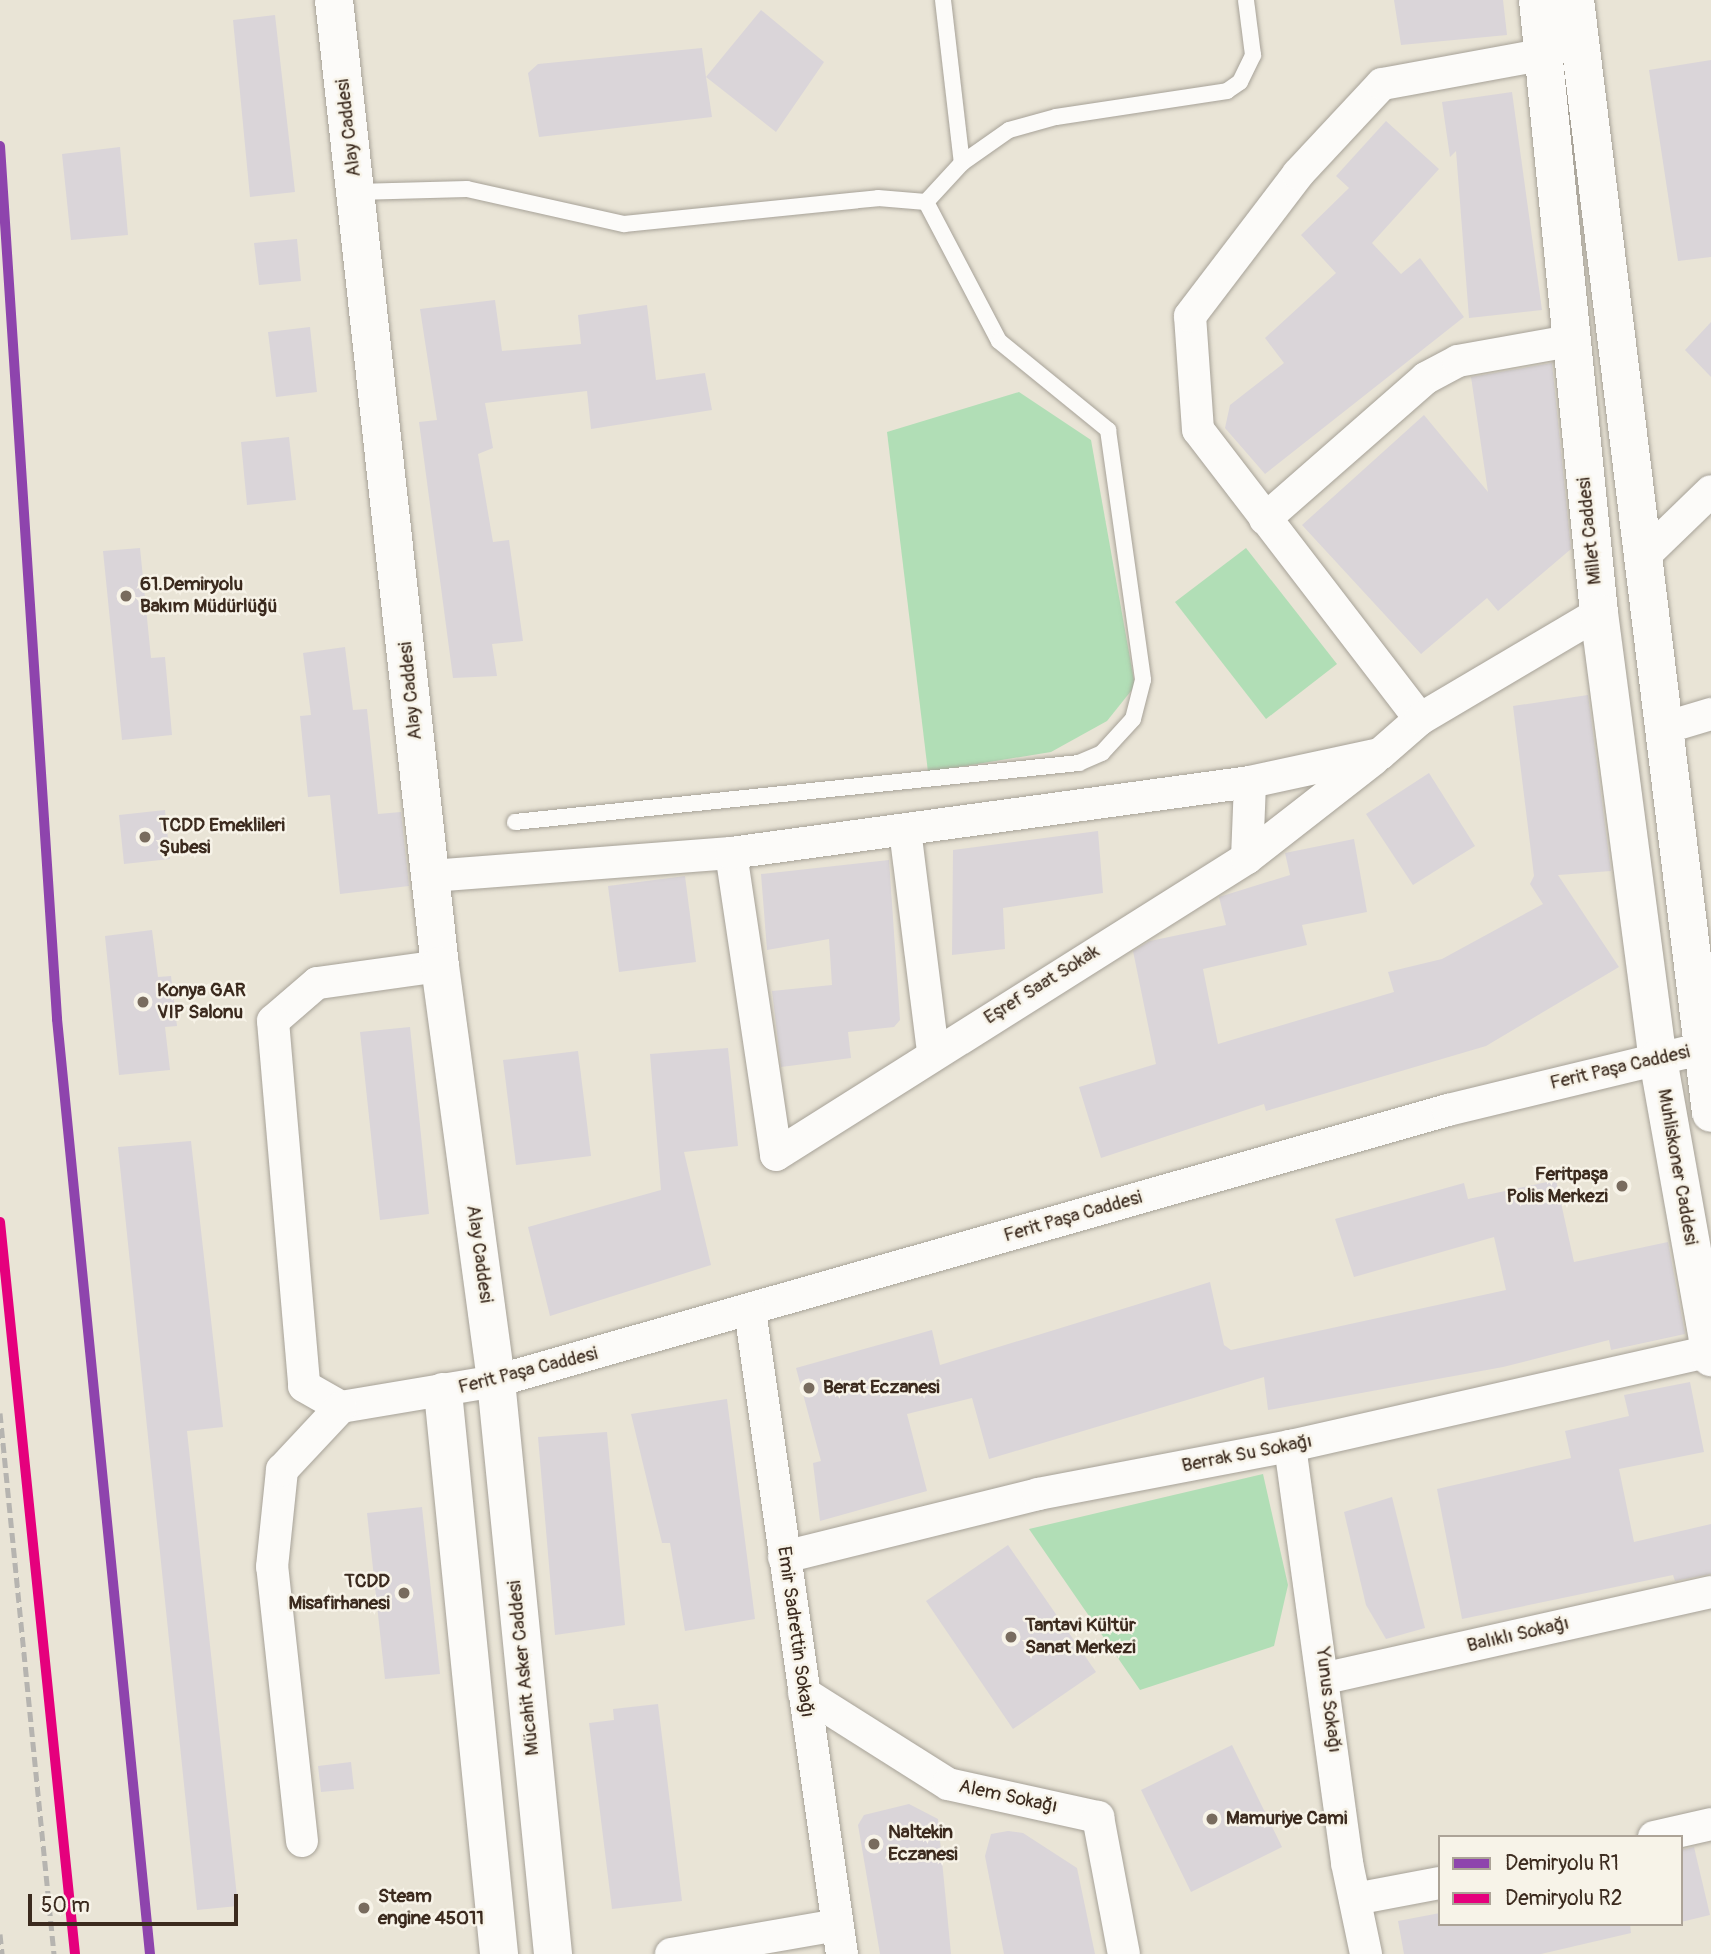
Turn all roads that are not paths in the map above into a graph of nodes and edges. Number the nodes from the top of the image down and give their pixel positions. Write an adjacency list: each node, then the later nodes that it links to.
1 (334, 0): 8 (main road, Alay Caddesi)
2 (943, 0): 7 (lane)
3 (1246, 0): 7 (lane)
4 (1538, 0): 6 (main road, Millet Caddesi)
5 (1575, 0): 13 (main road)
6 (1545, 54): 10 (main road, Millet Caddesi); 12 (street)
7 (962, 163): 9 (lane)
8 (356, 192): 9 (lane); 24 (main road, Alay Caddesi)
9 (926, 202): 20 (lane)
10 (1569, 341): 12 (street); 14 (main road, Millet Caddesi)
11 (1711, 491): 13 (street)
12 (1265, 519): 16 (street)
13 (1644, 556): 17 (main road)
14 (1599, 613): 16 (street, Eşref Saat Sokak); 28 (main road, Millet Caddesi)
15 (1711, 714): 17 (street)
16 (1420, 719): 18 (street, Eşref Saat Sokak)
17 (1664, 728): 26 (main road)
18 (1380, 754): 19 (street); 23 (street, Eşref Saat Sokak)
19 (1250, 782): 21 (street); 23 (street)
20 (515, 822)
21 (905, 830): 22 (street); 27 (street)
22 (731, 853): 24 (street); 27 (street, Eşref Saat Sokak)
23 (1247, 858): 27 (street, Eşref Saat Sokak)
24 (431, 876): 25 (main road, Alay Caddesi)
25 (440, 966): 32 (main road, Alay Caddesi); 34 (street)
26 (1709, 1047): 28 (street, Ferit Paşa Caddesi); 29 (main road)
27 (933, 1052)
28 (1658, 1059): 30 (street, Ferit Paşa Caddesi); 31 (main road, Muhliskoner Caddesi)
29 (1711, 1113)
30 (750, 1310): 32 (street, Ferit Paşa Caddesi); 36 (street, Emir Sadrettin Sokağı)
31 (1710, 1354): 35 (street, Berrak Su Sokağı)
32 (496, 1381): 33 (street, Ferit Paşa Caddesi); 47 (main road, Mücahit Asker Caddesi)
33 (443, 1392): 34 (street, Ferit Paşa Caddesi); 46 (main road)
34 (341, 1407): 42 (street)
35 (1290, 1446): 36 (street, Berrak Su Sokağı); 38 (street, Yunus Sokağı)
36 (784, 1557): 39 (street, Emir Sadrettin Sokağı)
37 (1711, 1592): 38 (street, Balıklı Sokağı)
38 (1326, 1678): 44 (street, Yunus Sokağı)
39 (804, 1693): 45 (street, Emir Sadrettin Sokağı); 49 (street, Alem Sokağı)
40 (1711, 1825): 41 (street)
41 (1664, 1835)
42 (302, 1841)
43 (1438, 1883): 44 (street)
44 (1355, 1899): 50 (street, Yunus Sokağı)
45 (840, 1940): 48 (street)
46 (499, 1954)
47 (553, 1954)
48 (671, 1954)
49 (1124, 1954)
50 (1366, 1954)

